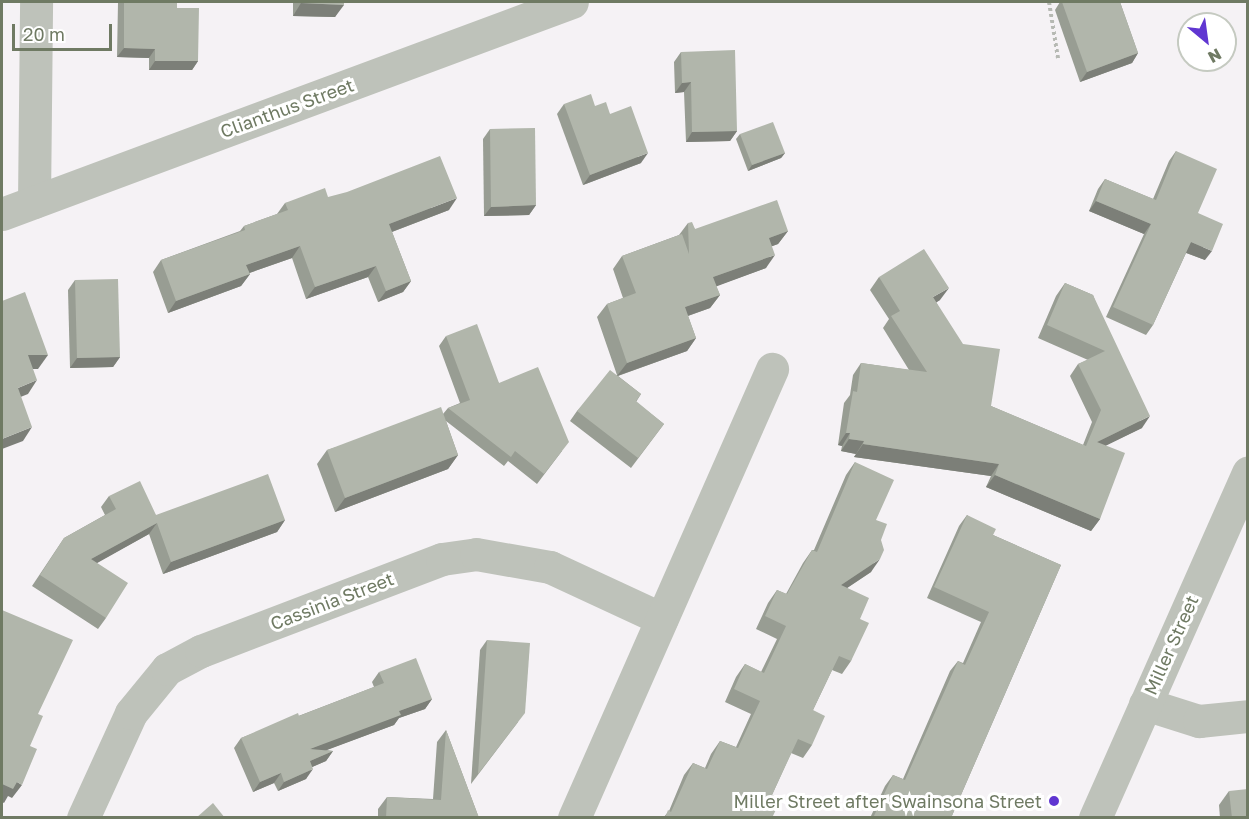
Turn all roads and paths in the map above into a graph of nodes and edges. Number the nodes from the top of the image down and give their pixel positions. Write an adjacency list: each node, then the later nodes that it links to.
1 (36, 2): 6 (street)
2 (572, 2): 4 (street, Clianthus Street)
3 (1050, 2): 5 (path)
4 (494, 16): 6 (street, Clianthus Street)
5 (1058, 58)
6 (34, 202): 7 (street, Clianthus Street)
7 (2, 214)
8 (772, 369): 10 (street)
9 (1248, 472): 11 (street, Miller Street)
10 (662, 619): 13 (street, Cassinia Street); 14 (street)
11 (1145, 704): 12 (street); 15 (street, Miller Street)
12 (1248, 716)
13 (83, 818)
14 (574, 818)
15 (1095, 818)

